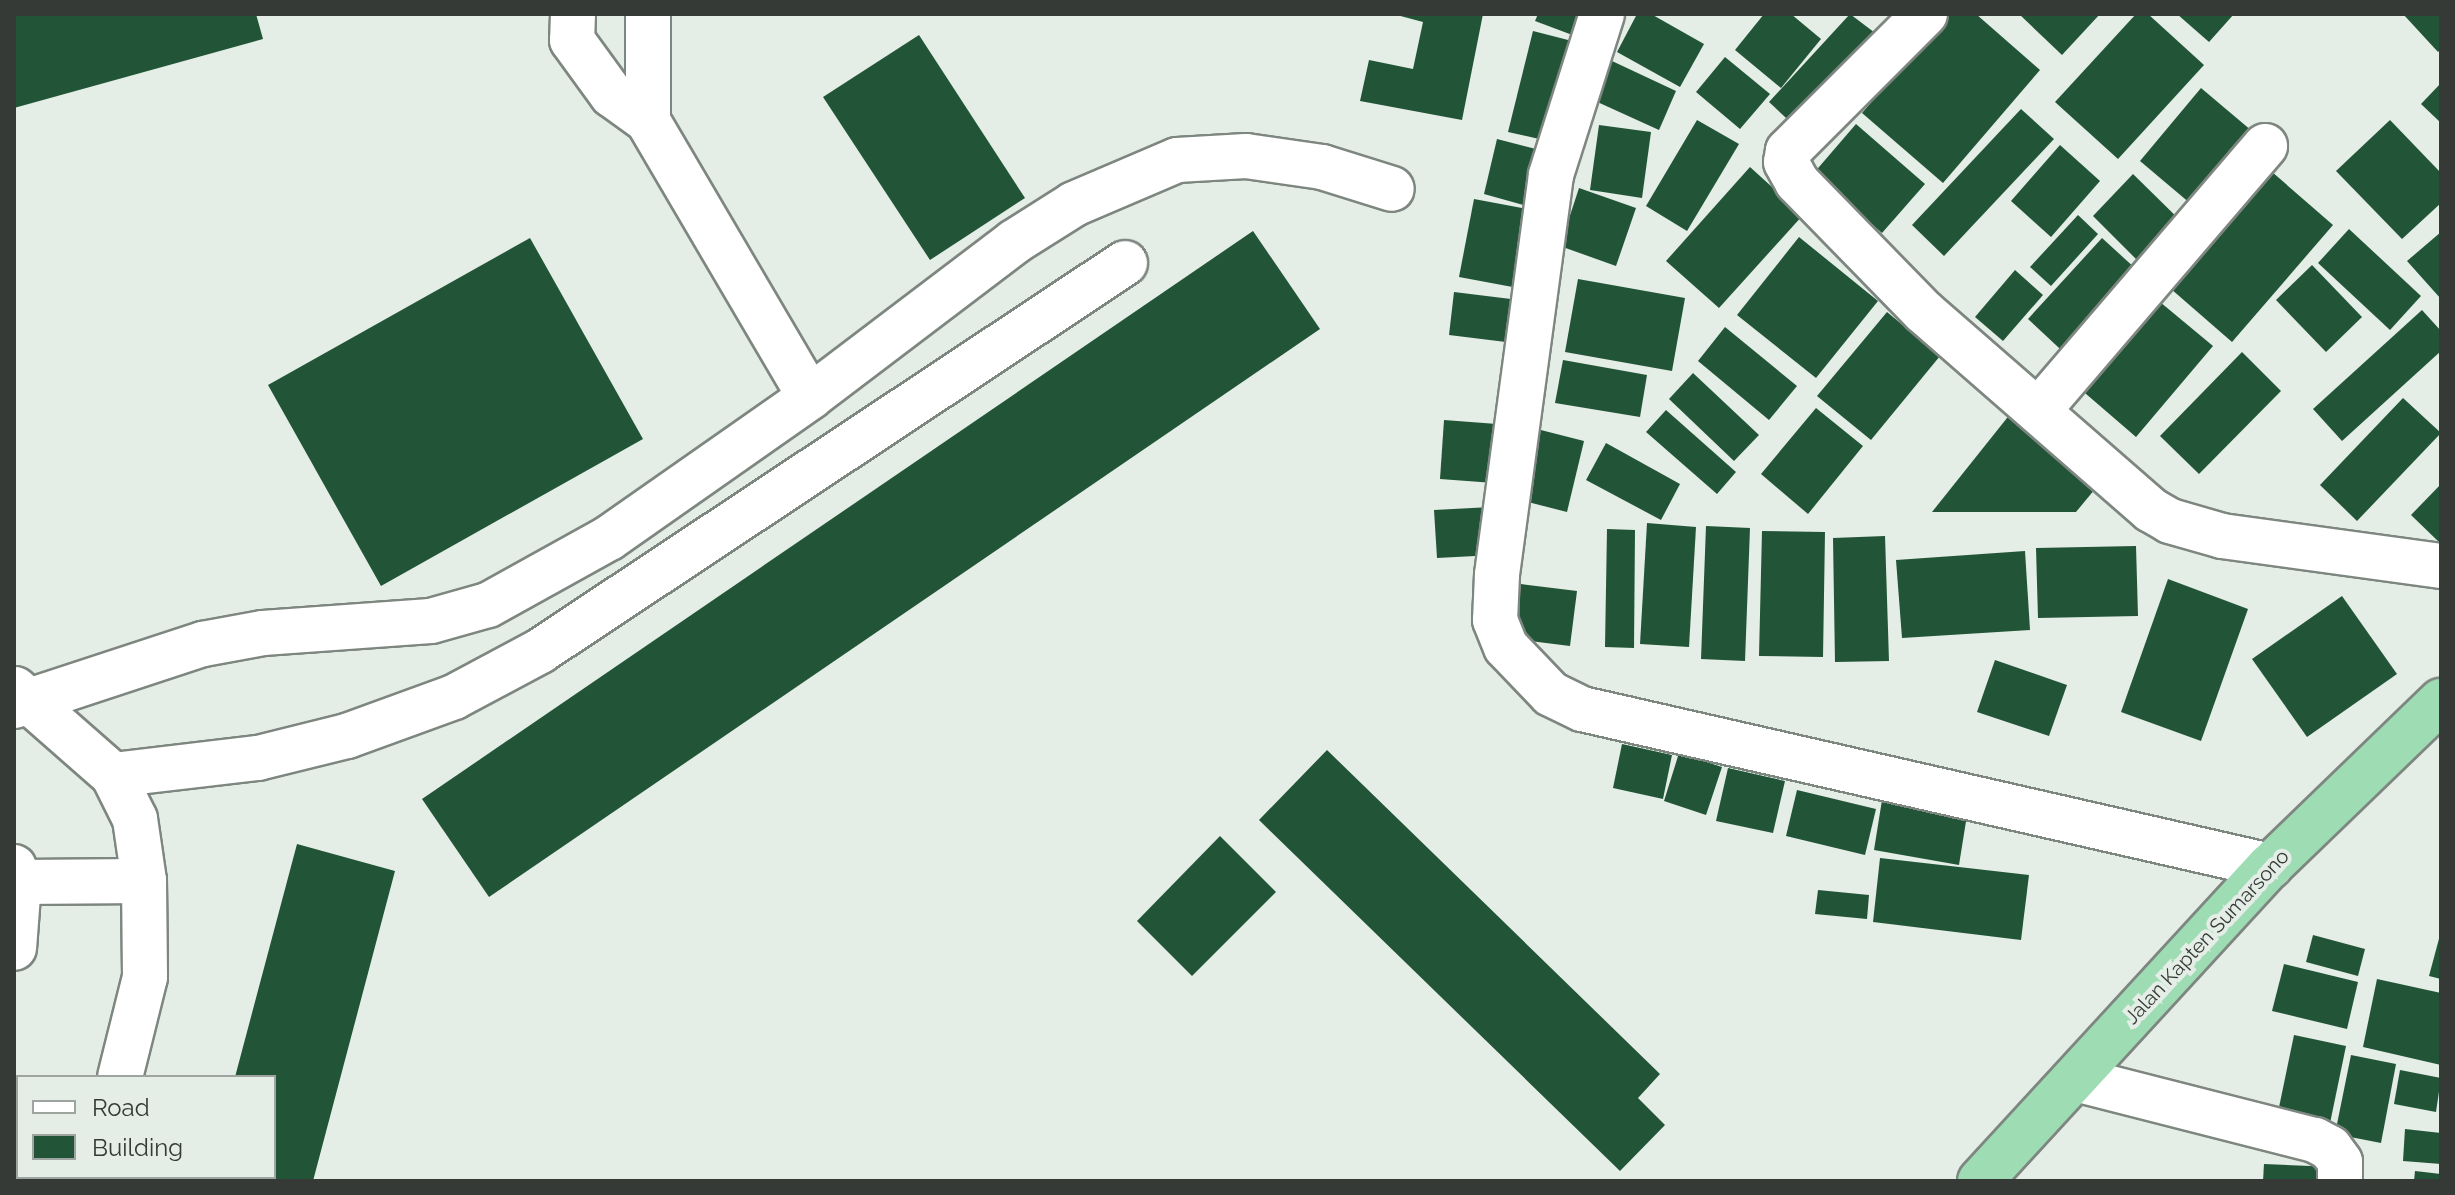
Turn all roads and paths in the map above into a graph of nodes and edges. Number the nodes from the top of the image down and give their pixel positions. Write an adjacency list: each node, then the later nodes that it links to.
1 (573, 14): 5 (street)
2 (648, 14): 5 (street)
3 (1602, 14): 15 (street)
4 (1925, 14): 10 (street)
5 (648, 121): 9 (street)
6 (2265, 146): 10 (street)
7 (1392, 189): 9 (street)
8 (1125, 263): 14 (street)
9 (810, 397): 12 (street)
10 (2038, 411): 11 (street)
11 (2441, 566)
12 (19, 699): 14 (street)
13 (2441, 701): 15 (highway, Jalan Kapten Sumarsono)
14 (113, 775): 17 (street)
15 (2270, 866): 20 (highway, Jalan Kapten Sumarsono)
16 (16, 874): 17 (street); 18 (street)
17 (144, 881): 19 (street)
18 (14, 948)
19 (120, 1075)
20 (2075, 1079): 21 (highway, Jalan Kapten Sumarsono); 22 (street)
21 (1980, 1181)
22 (2340, 1181)

